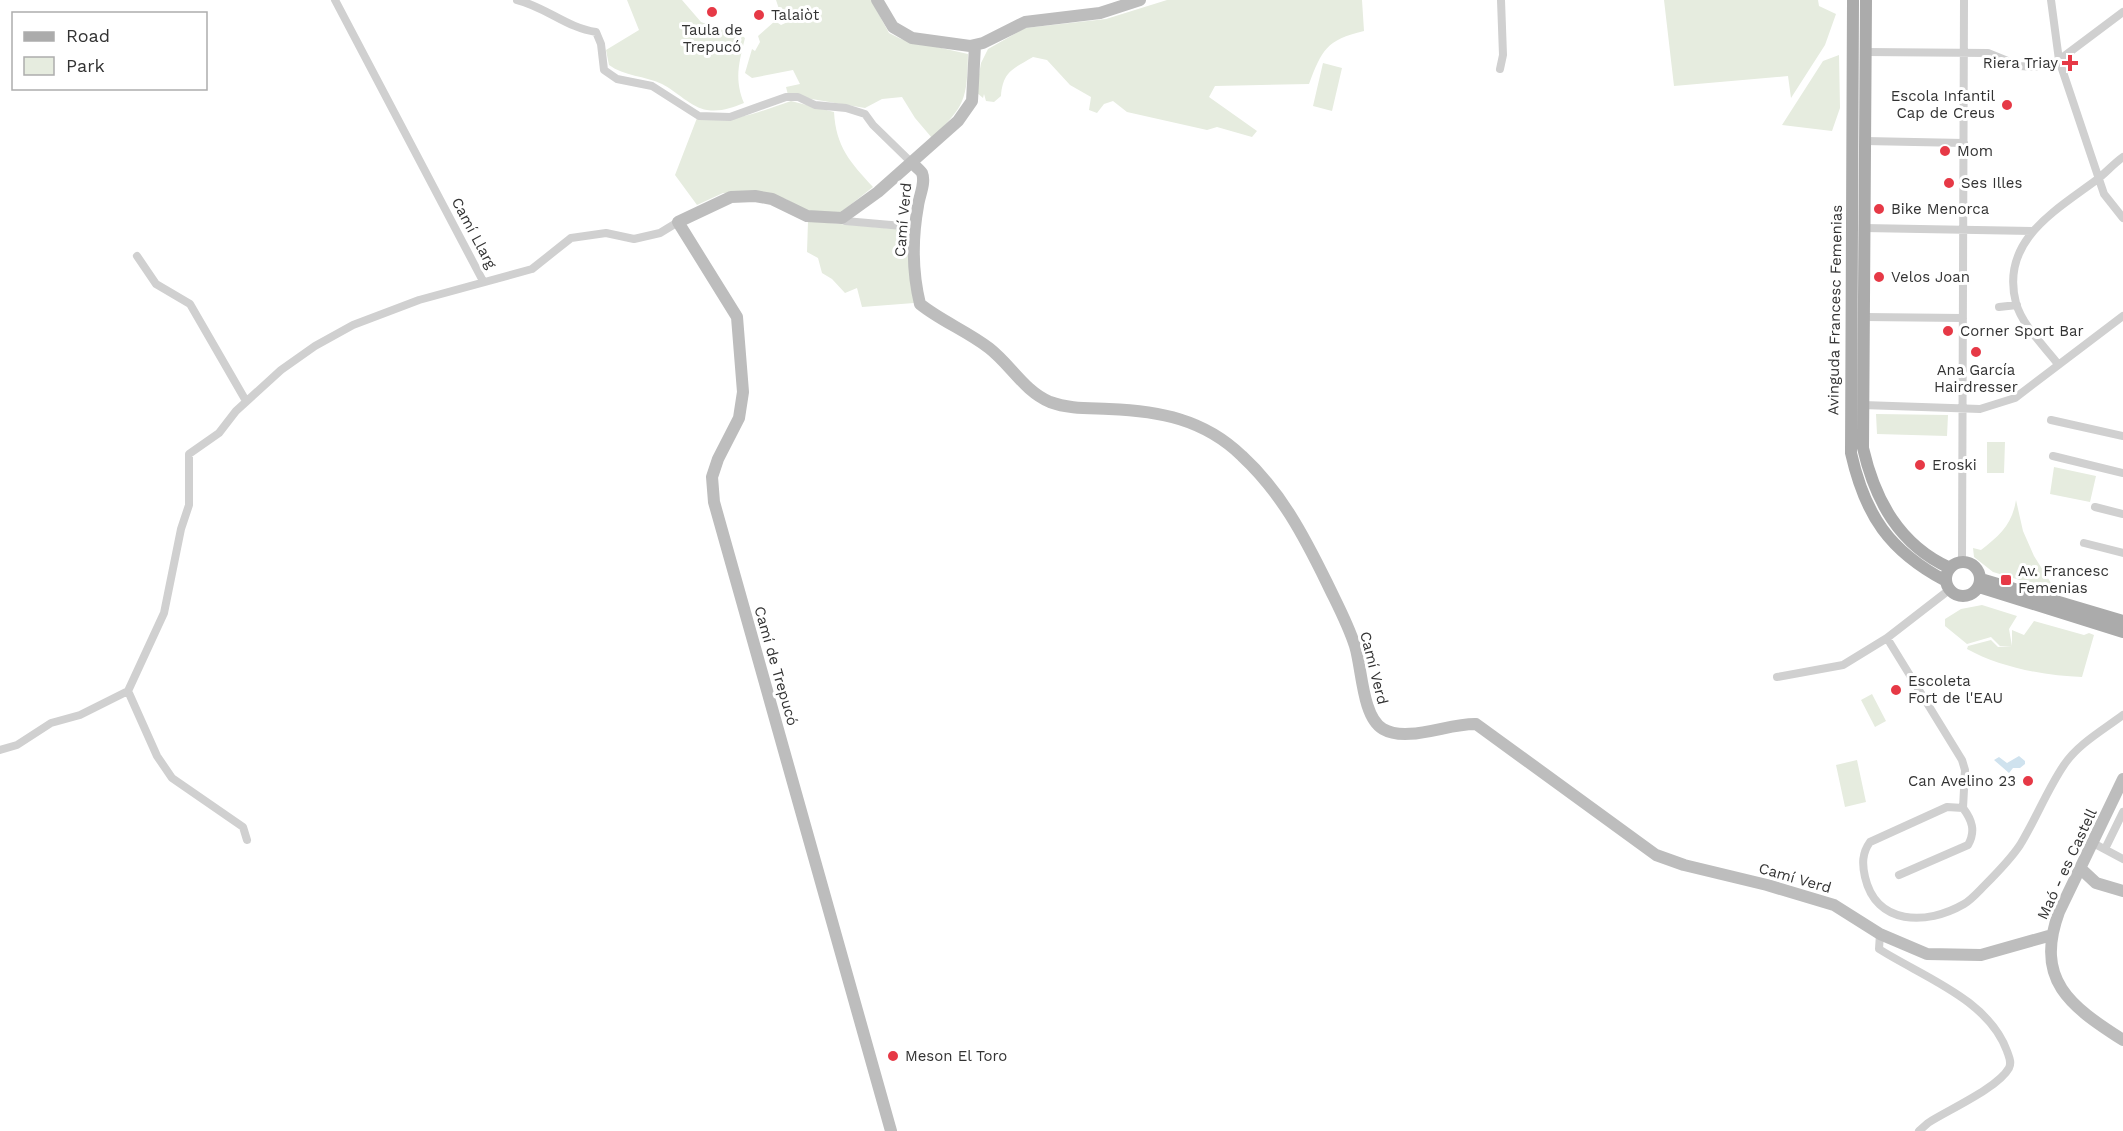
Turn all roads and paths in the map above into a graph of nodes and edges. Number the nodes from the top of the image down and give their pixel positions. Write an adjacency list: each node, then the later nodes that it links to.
1 (335, 0): 29 (street, Camí Llarg)
2 (517, 0): 19 (street)
3 (877, 0): 11 (street)
4 (1140, 0): 11 (street)
5 (1501, 0): 15 (street)
6 (1853, 0): 50 (main road, Avinguda Francesc Femenias)
7 (1866, 0): 12 (main road, Avinguda Francesc Femenias)
8 (1964, 0): 13 (street)
9 (2051, 0): 14 (street)
10 (2123, 12): 14 (street)
11 (975, 45): 19 (street)
12 (1866, 52): 13 (street); 16 (main road, Avinguda Francesc Femenias)
13 (1964, 52): 14 (street); 17 (street)
14 (2059, 60): 20 (street)
15 (1500, 69)
16 (1865, 141): 17 (street); 25 (main road, Avinguda Francesc Femenias)
17 (1964, 143): 26 (street)
18 (2123, 157): 20 (street)
19 (912, 163): 21 (street); 24 (street, Camí Verd)
20 (2099, 178): 22 (street); 27 (street)
21 (842, 218): 23 (street, Camí Llarg); 24 (street)
22 (2123, 218)
23 (678, 222): 29 (street, Camí Llarg); 71 (street, Camí de Trepucó)
24 (914, 227): 68 (street, Camí Verd)
25 (1864, 228): 26 (street); 32 (main road, Avinguda Francesc Femenias)
26 (1964, 230): 27 (street); 34 (street)
27 (2032, 231): 30 (street)
28 (137, 256): 36 (street)
29 (483, 282): 36 (street)
30 (2017, 305): 31 (street); 35 (street)
31 (1999, 308)
32 (1864, 317): 34 (street); 37 (main road, Avinguda Francesc Femenias)
33 (2123, 317): 35 (street)
34 (1963, 318): 38 (street)
35 (2058, 364): 38 (street)
36 (246, 401): 55 (street)
37 (1863, 405): 38 (street); 48 (main road, Avinguda Francesc Femenias)
38 (1962, 409): 47 (street)
39 (2051, 420): 40 (street)
40 (2123, 436)
41 (2053, 456): 42 (street)
42 (2123, 473)
43 (2095, 507): 44 (street)
44 (2123, 514)
45 (2084, 543): 46 (street)
46 (2123, 553)
47 (1962, 562): 48 (main road); 49 (main road)
48 (1950, 568): 50 (main road)
49 (1980, 583): 50 (main road); 51 (main road); 52 (main road)
50 (1947, 586): 53 (street)
51 (2123, 621)
52 (2123, 632)
53 (1887, 639): 54 (street); 59 (street)
54 (1777, 677)
55 (128, 691): 57 (street); 61 (street)
56 (2123, 715): 59 (street)
57 (0, 750)
58 (2123, 779): 62 (street, Maó - es Castell)
59 (1963, 808): 66 (street)
60 (2123, 812): 63 (street)
61 (247, 840)
62 (2093, 843): 63 (street); 65 (street, Maó - es Castell)
63 (2105, 849): 64 (street)
64 (2123, 859)
65 (2081, 869): 67 (street); 69 (street, Maó - es Castell)
66 (1899, 875)
67 (2123, 891)
68 (1880, 934): 69 (street, Camí Verd); 72 (street)
69 (2052, 935): 70 (street, Maó - es Castell)
70 (2123, 1040)
71 (891, 1131)
72 (1919, 1131)

